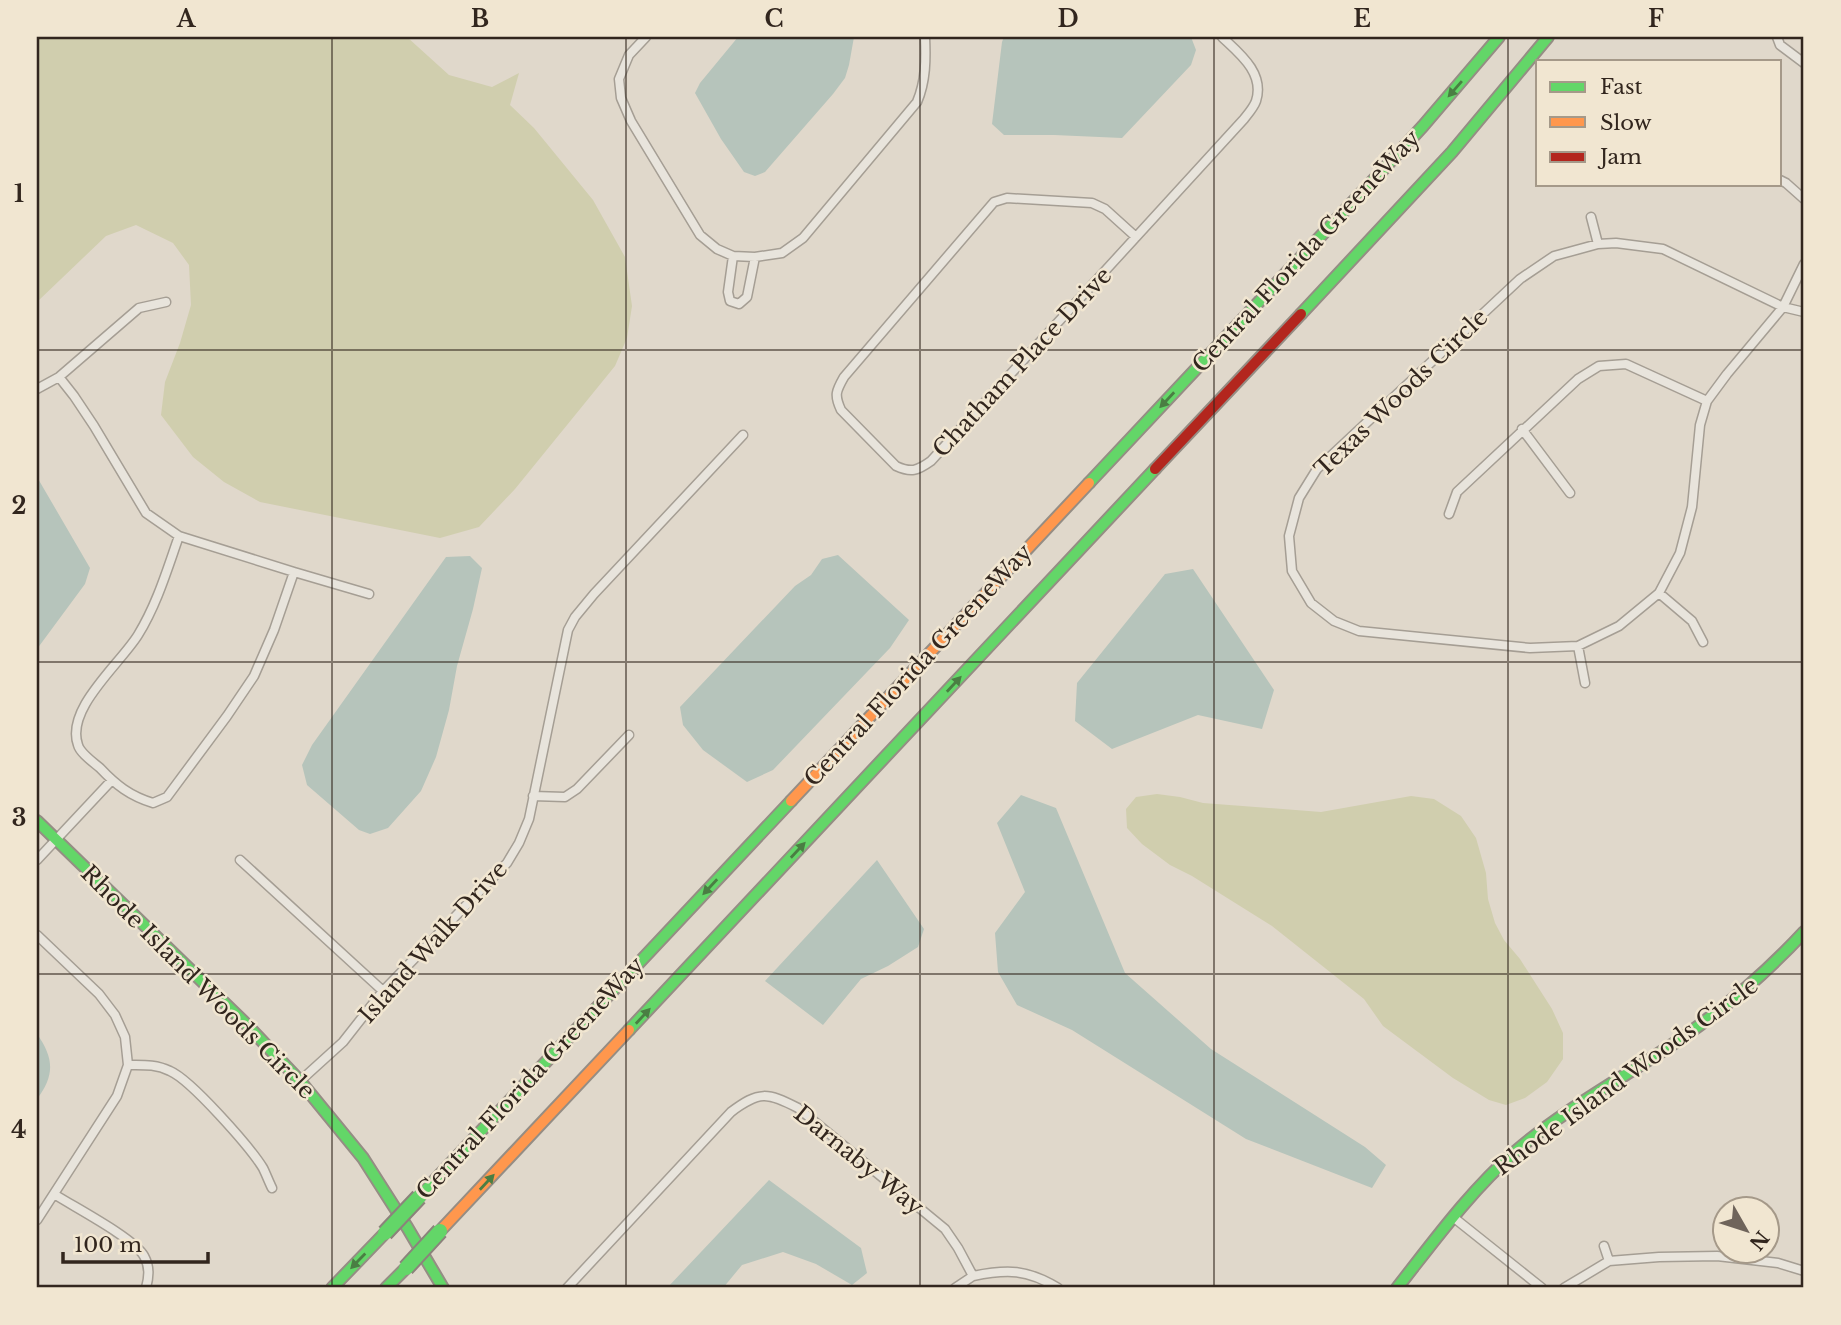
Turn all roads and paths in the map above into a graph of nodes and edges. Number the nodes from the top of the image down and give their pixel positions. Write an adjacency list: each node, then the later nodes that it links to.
1 (646, 37): 13 (street)
2 (925, 37): 14 (street)
3 (1222, 37): 11 (street, Chatham Place Drive)
4 (1499, 37): 54 (main road, Central Florida GreeneWay, one-way to 54, bridge)
5 (1548, 37): 55 (main road, Central Florida GreeneWay, one-way to 5, bridge)
6 (1777, 37): 7 (street)
7 (1804, 63)
8 (1782, 181): 9 (street)
9 (1804, 198)
10 (1591, 217): 12 (street)
11 (1136, 237): 11 (street, Chatham Place Drive)
12 (1598, 244): 17 (street, Texas Woods Circle); 31 (street, Texas Woods Circle)
13 (733, 256): 14 (street); 14 (street)
14 (755, 257)
15 (1804, 264): 17 (street)
16 (166, 302): 19 (street)
17 (1783, 307): 18 (street, Texas Woods Circle); 21 (street, Texas Woods Circle)
18 (1804, 312)
19 (59, 377): 20 (street); 26 (street)
20 (37, 389)
21 (1707, 401): 22 (street); 28 (street, Texas Woods Circle)
22 (1522, 429): 24 (street); 25 (street)
23 (743, 435): 35 (street, Island Walk Drive)
24 (1570, 493)
25 (1449, 514)
26 (179, 536): 27 (street); 34 (street)
27 (294, 572): 29 (street); 34 (street)
28 (1659, 593): 30 (street); 31 (street, Texas Woods Circle)
29 (369, 594)
30 (1703, 642)
31 (1578, 646): 32 (street)
32 (1586, 683)
33 (629, 735): 35 (street)
34 (112, 780): 37 (street)
35 (533, 796): 42 (street, Island Walk Drive)
36 (37, 821): 37 (main road, Rhode Island Woods Circle)
37 (57, 840): 38 (street); 44 (main road, Rhode Island Woods Circle)
38 (37, 860)
39 (240, 860): 42 (street)
40 (1804, 932): 47 (main road, Rhode Island Woods Circle)
41 (37, 935): 43 (street)
42 (383, 991): 44 (street, Island Walk Drive)
43 (128, 1065): 45 (street); 46 (street)
44 (300, 1081): 56 (main road, Rhode Island Woods Circle)
45 (271, 1188)
46 (54, 1194): 48 (street); 53 (street)
47 (1453, 1217): 60 (main road, Rhode Island Woods Circle); 61 (street)
48 (37, 1220)
49 (1604, 1246): 50 (street)
50 (1609, 1261): 51 (street); 62 (street)
51 (1804, 1271)
52 (973, 1276): 57 (street, Darnaby Way); 58 (street); 59 (street)
53 (146, 1288)
54 (332, 1288)
55 (386, 1288)
56 (443, 1288)
57 (567, 1288)
58 (955, 1288)
59 (1058, 1288)
60 (1397, 1288)
61 (1542, 1288)
62 (1564, 1288)

